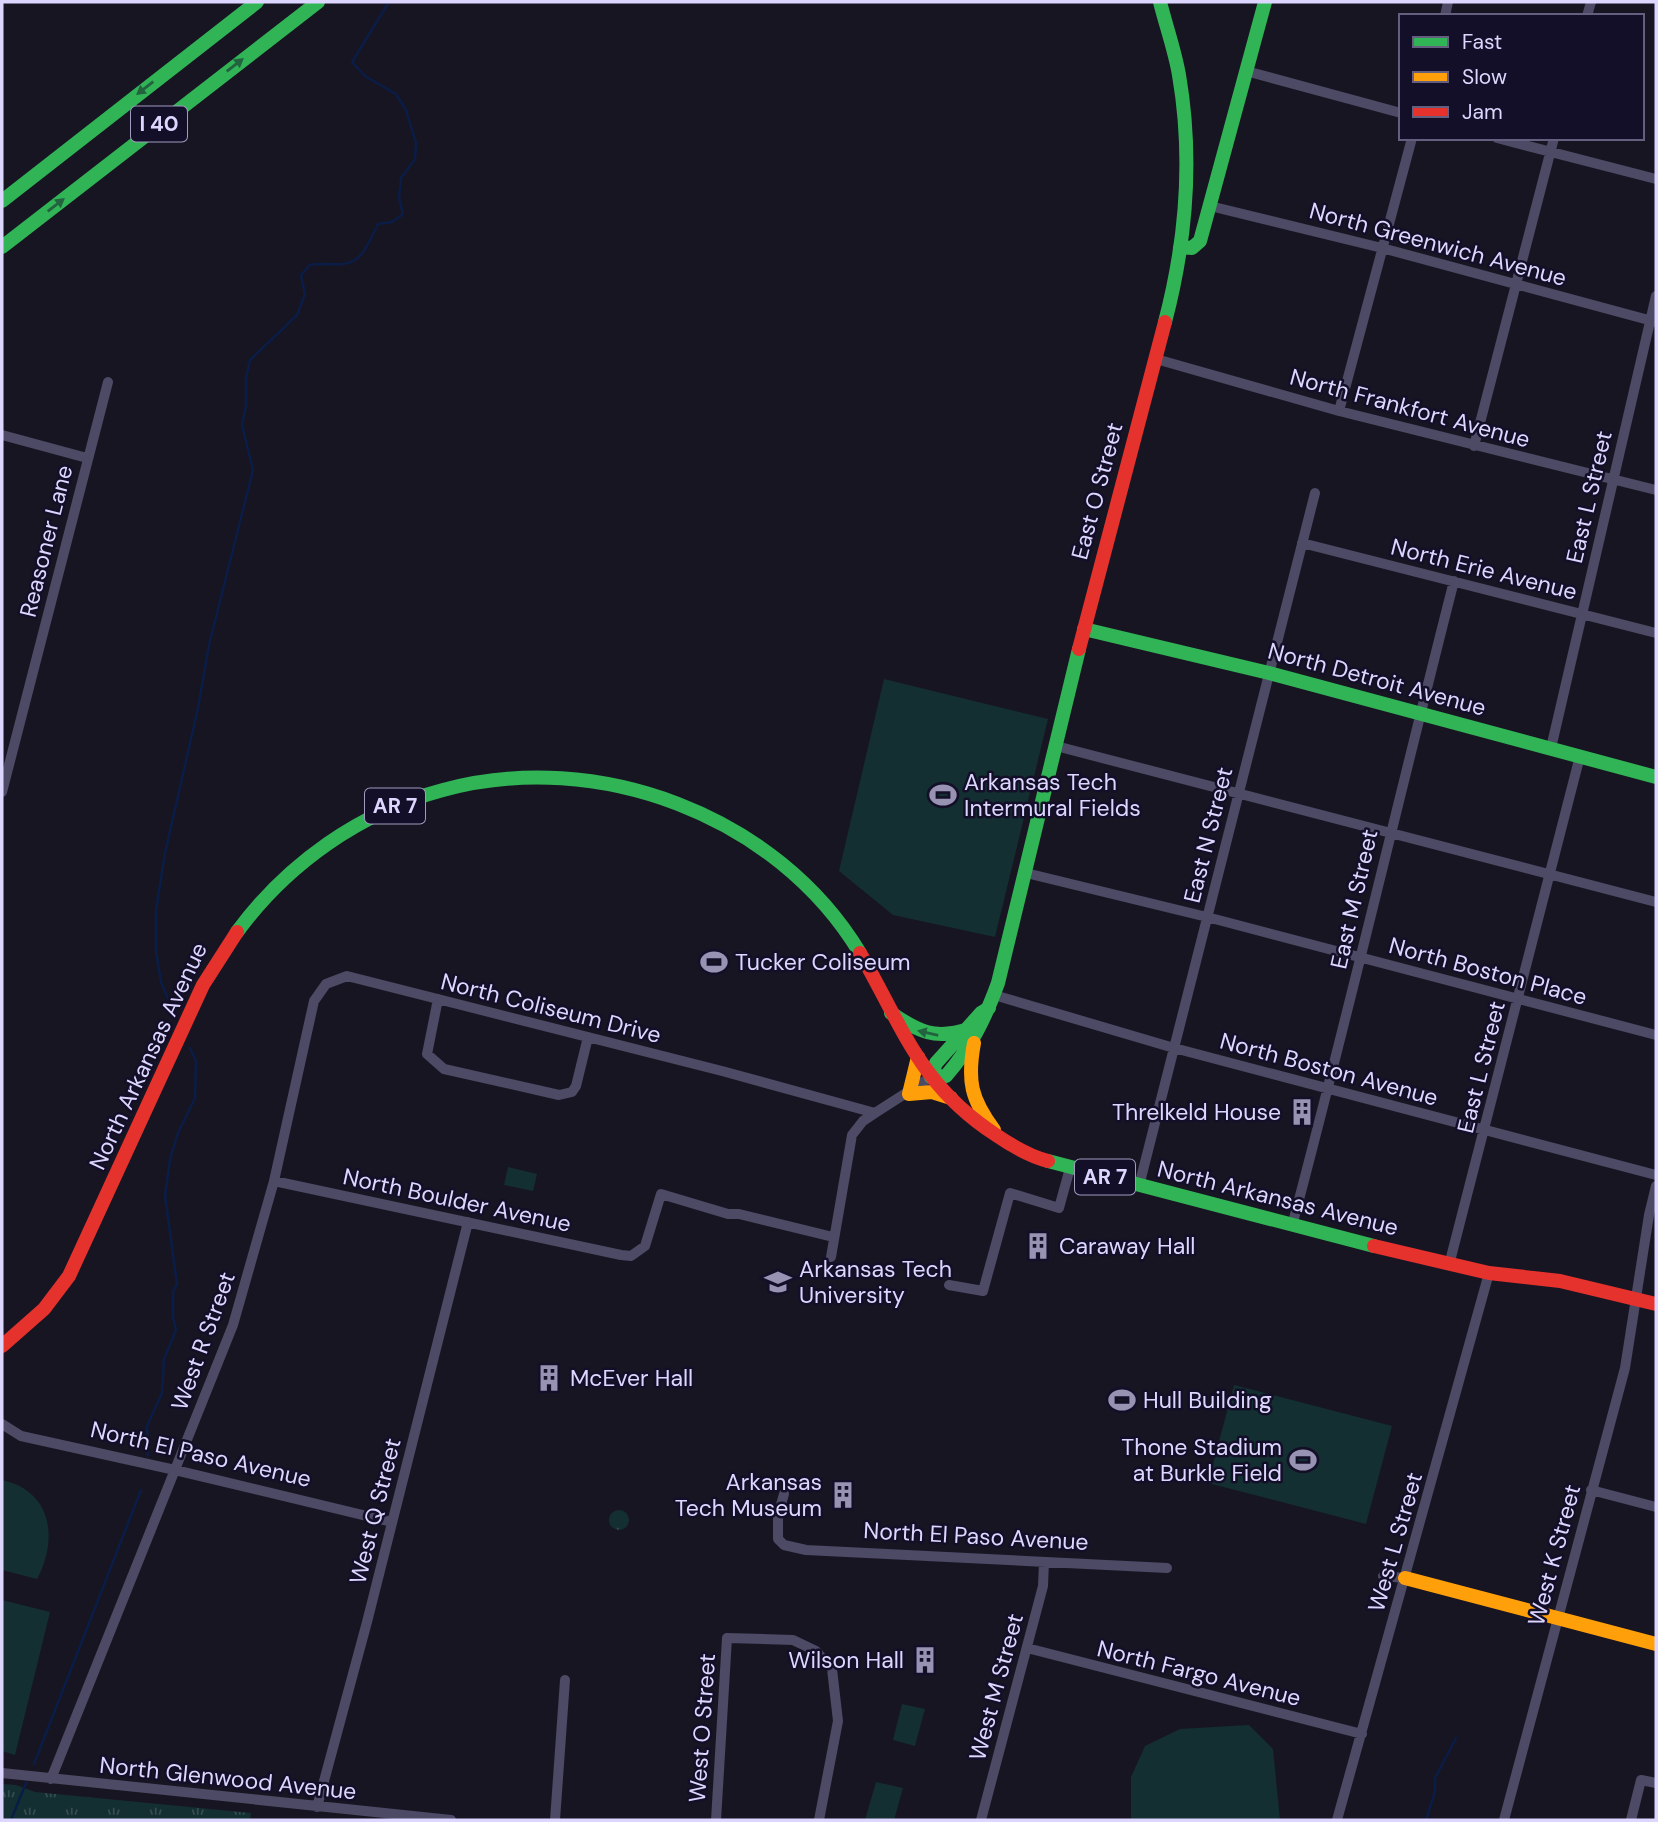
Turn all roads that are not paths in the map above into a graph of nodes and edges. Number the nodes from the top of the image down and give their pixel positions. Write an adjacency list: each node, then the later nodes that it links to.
1 (257, 2): 12 (main road, I 40, one-way to 12)
2 (318, 2): 14 (main road, I 40, one-way to 2)
3 (1160, 2): 15 (main road, East O Street)
4 (1265, 2): 5 (main road)
5 (1246, 71): 6 (street); 13 (main road)
6 (1399, 112)
7 (1411, 140): 16 (street)
8 (1505, 140): 10 (street)
9 (1553, 140): 10 (street)
10 (1550, 152): 11 (street); 17 (street)
11 (1656, 179)
12 (2, 201)
13 (1210, 206): 15 (main road); 16 (street, North Greenwich Avenue)
14 (2, 247)
15 (1180, 247): 20 (main road, East O Street)
16 (1382, 248): 17 (street, North Greenwich Avenue); 22 (street)
17 (1515, 284): 19 (street, North Greenwich Avenue); 24 (street)
18 (1656, 296): 19 (street, East L Street)
19 (1653, 321): 26 (street, East L Street)
20 (1156, 359): 22 (street, North Frankfort Avenue); 32 (main road, East O Street)
21 (108, 382): 25 (street, Reasoner Lane)
22 (1339, 411): 24 (street, North Frankfort Avenue)
23 (2, 435): 25 (street)
24 (1474, 446): 26 (street, North Frankfort Avenue)
25 (87, 458): 40 (street, Reasoner Lane)
26 (1614, 479): 27 (street, North Frankfort Avenue); 31 (street, East L Street)
27 (1656, 490)
28 (1315, 493): 29 (street, East N Street)
29 (1302, 543): 30 (street, North Erie Avenue); 34 (street, East N Street)
30 (1454, 581): 31 (street, North Erie Avenue); 35 (street, East M Street)
31 (1582, 613): 33 (street, North Erie Avenue); 37 (street, East L Street)
32 (1084, 629): 34 (main road, North Detroit Avenue); 36 (main road, East O Street)
33 (1656, 633)
34 (1269, 673): 35 (main road, North Detroit Avenue); 41 (street, East N Street)
35 (1420, 713): 37 (main road, North Detroit Avenue); 42 (street, East M Street)
36 (1056, 747): 41 (street); 43 (main road, East O Street)
37 (1551, 748): 38 (main road, North Detroit Avenue)
38 (1580, 756): 39 (main road, North Detroit Avenue); 44 (street, East L Street)
39 (1656, 776)
40 (2, 792)
41 (1239, 793): 42 (street); 46 (street, East N Street)
42 (1390, 832): 44 (street); 47 (street, East M Street)
43 (1026, 873): 46 (street, North Boston Place); 51 (main road, East O Street)
44 (1550, 873): 45 (street); 50 (street, East L Street)
45 (1656, 902)
46 (1207, 917): 47 (street, North Boston Place); 57 (street, East N Street)
47 (1360, 958): 50 (street, North Boston Place); 60 (street, East M Street)
48 (326, 984): 49 (street, North Coliseum Drive); 68 (street, West R Street)
49 (438, 999): 55 (street, North Coliseum Drive); 55 (street)
50 (1518, 999): 54 (street, North Boston Place); 64 (street, East L Street)
51 (991, 1001): 53 (main road); 56 (main road, East O Street); 57 (street, North Boston Avenue)
52 (891, 1013): 53 (main road, one-way to 52); 58 (main road, North Arkansas Avenue / AR 7); 80 (main road, North Arkansas Avenue / AR 7)
53 (969, 1028): 59 (main road)
54 (1656, 1035)
55 (588, 1037): 63 (street, North Coliseum Drive)
56 (974, 1043): 59 (main road, East O Street); 65 (main road)
57 (1174, 1048): 60 (street, North Boston Avenue); 69 (street, East N Street)
58 (918, 1057): 59 (main road, North Arkansas Avenue / AR 7); 61 (main road)
59 (931, 1077): 61 (street); 62 (main road, North Arkansas Avenue / AR 7)
60 (1328, 1088): 64 (street, North Boston Avenue); 72 (street, East M Street)
61 (909, 1094): 62 (main road); 63 (street)
62 (951, 1098): 65 (main road, North Arkansas Avenue / AR 7)
63 (875, 1113): 73 (street)
64 (1485, 1130): 67 (street, North Boston Avenue); 75 (street, East L Street)
65 (999, 1138): 66 (main road, North Arkansas Avenue / AR 7)
66 (1070, 1168): 69 (main road, North Arkansas Avenue / AR 7); 77 (street)
67 (1656, 1175)
68 (274, 1181): 71 (street, North Boulder Avenue); 82 (street, West R Street)
69 (1139, 1186): 72 (main road, North Arkansas Avenue / AR 7)
70 (1656, 1186): 78 (street, West K Street)
71 (468, 1222): 73 (street, North Boulder Avenue); 86 (street, West Q Street)
72 (1292, 1226): 75 (main road, North Arkansas Avenue / AR 7)
73 (833, 1237): 74 (street)
74 (831, 1257)
75 (1449, 1265): 76 (main road, North Arkansas Avenue / AR 7)
76 (1489, 1273): 78 (main road, North Arkansas Avenue / AR 7); 90 (street, West L Street)
77 (949, 1285)
78 (1637, 1300): 79 (main road, North Arkansas Avenue / AR 7); 83 (street, West K Street)
79 (1656, 1304)
80 (2, 1346)
81 (2, 1424): 82 (street, North El Paso Avenue)
82 (176, 1470): 86 (street, North El Paso Avenue); 97 (street, West R Street)
83 (1591, 1490): 85 (street); 91 (street, West K Street)
84 (783, 1494): 87 (street, North El Paso Avenue)
85 (1656, 1507)
86 (392, 1522): 99 (street, West Q Street)
87 (1044, 1562): 88 (street, North El Paso Avenue); 93 (street, West M Street)
88 (1167, 1568)
89 (1384, 1576): 90 (street)
90 (1405, 1578): 91 (main road); 95 (street, West L Street)
91 (1556, 1618): 92 (main road); 106 (street, West K Street)
92 (1656, 1644)
93 (1027, 1648): 95 (street, North Fargo Avenue); 104 (street, West M Street)
94 (565, 1680): 101 (street)
95 (1362, 1734): 105 (street, West L Street)
96 (2, 1773): 97 (street, North Glenwood Avenue)
97 (51, 1779): 99 (street, North Glenwood Avenue)
98 (1656, 1783): 107 (street)
99 (317, 1807): 100 (street, North Glenwood Avenue)
100 (451, 1820)
101 (555, 1820)
102 (716, 1820): 103 (street, West O Street)
103 (819, 1820)
104 (981, 1820)
105 (1337, 1820)
106 (1504, 1820)
107 (1631, 1820)

